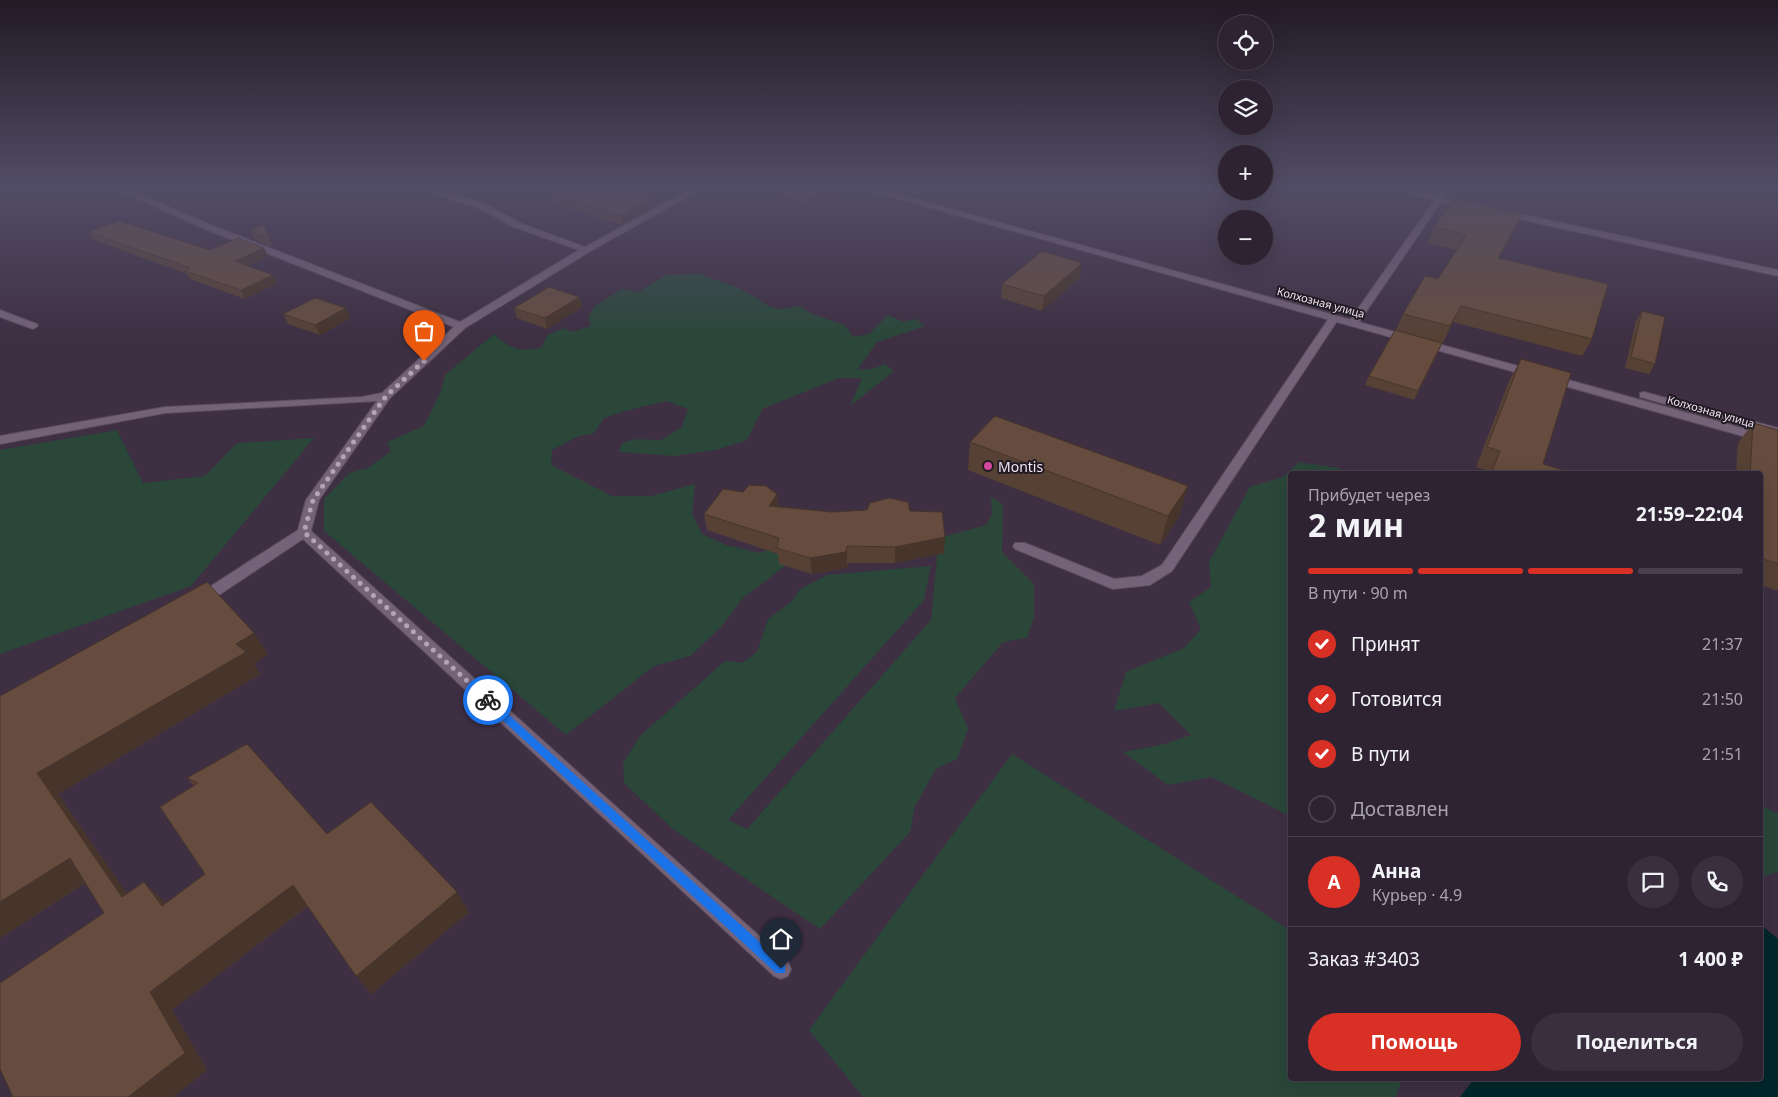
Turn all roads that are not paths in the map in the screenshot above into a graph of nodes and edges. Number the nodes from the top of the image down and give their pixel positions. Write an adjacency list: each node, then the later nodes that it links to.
1 (234, 237): 14 (street)
2 (552, 237): 8 (street)
3 (609, 237): 8 (street)
4 (1042, 237): 11 (street, Колхозная улица)
5 (1065, 237): 12 (street, Колхозная улица)
6 (1412, 237): 12 (street)
7 (1613, 237): 9 (street)
8 (586, 250): 14 (street)
9 (1778, 273)
10 (0, 314): 13 (street)
11 (1334, 318): 12 (street, Колхозная улица); 20 (street)
12 (1355, 320): 16 (street, Колхозная улица); 18 (street, Колхозная улица)
13 (33, 326)
14 (462, 326): 15 (street)
15 (386, 396): 17 (street); 19 (street)
16 (1778, 432)
17 (0, 440)
18 (1778, 442)
19 (304, 532): 21 (street); 22 (street)
20 (1020, 546)
21 (184, 609)
22 (781, 969)

